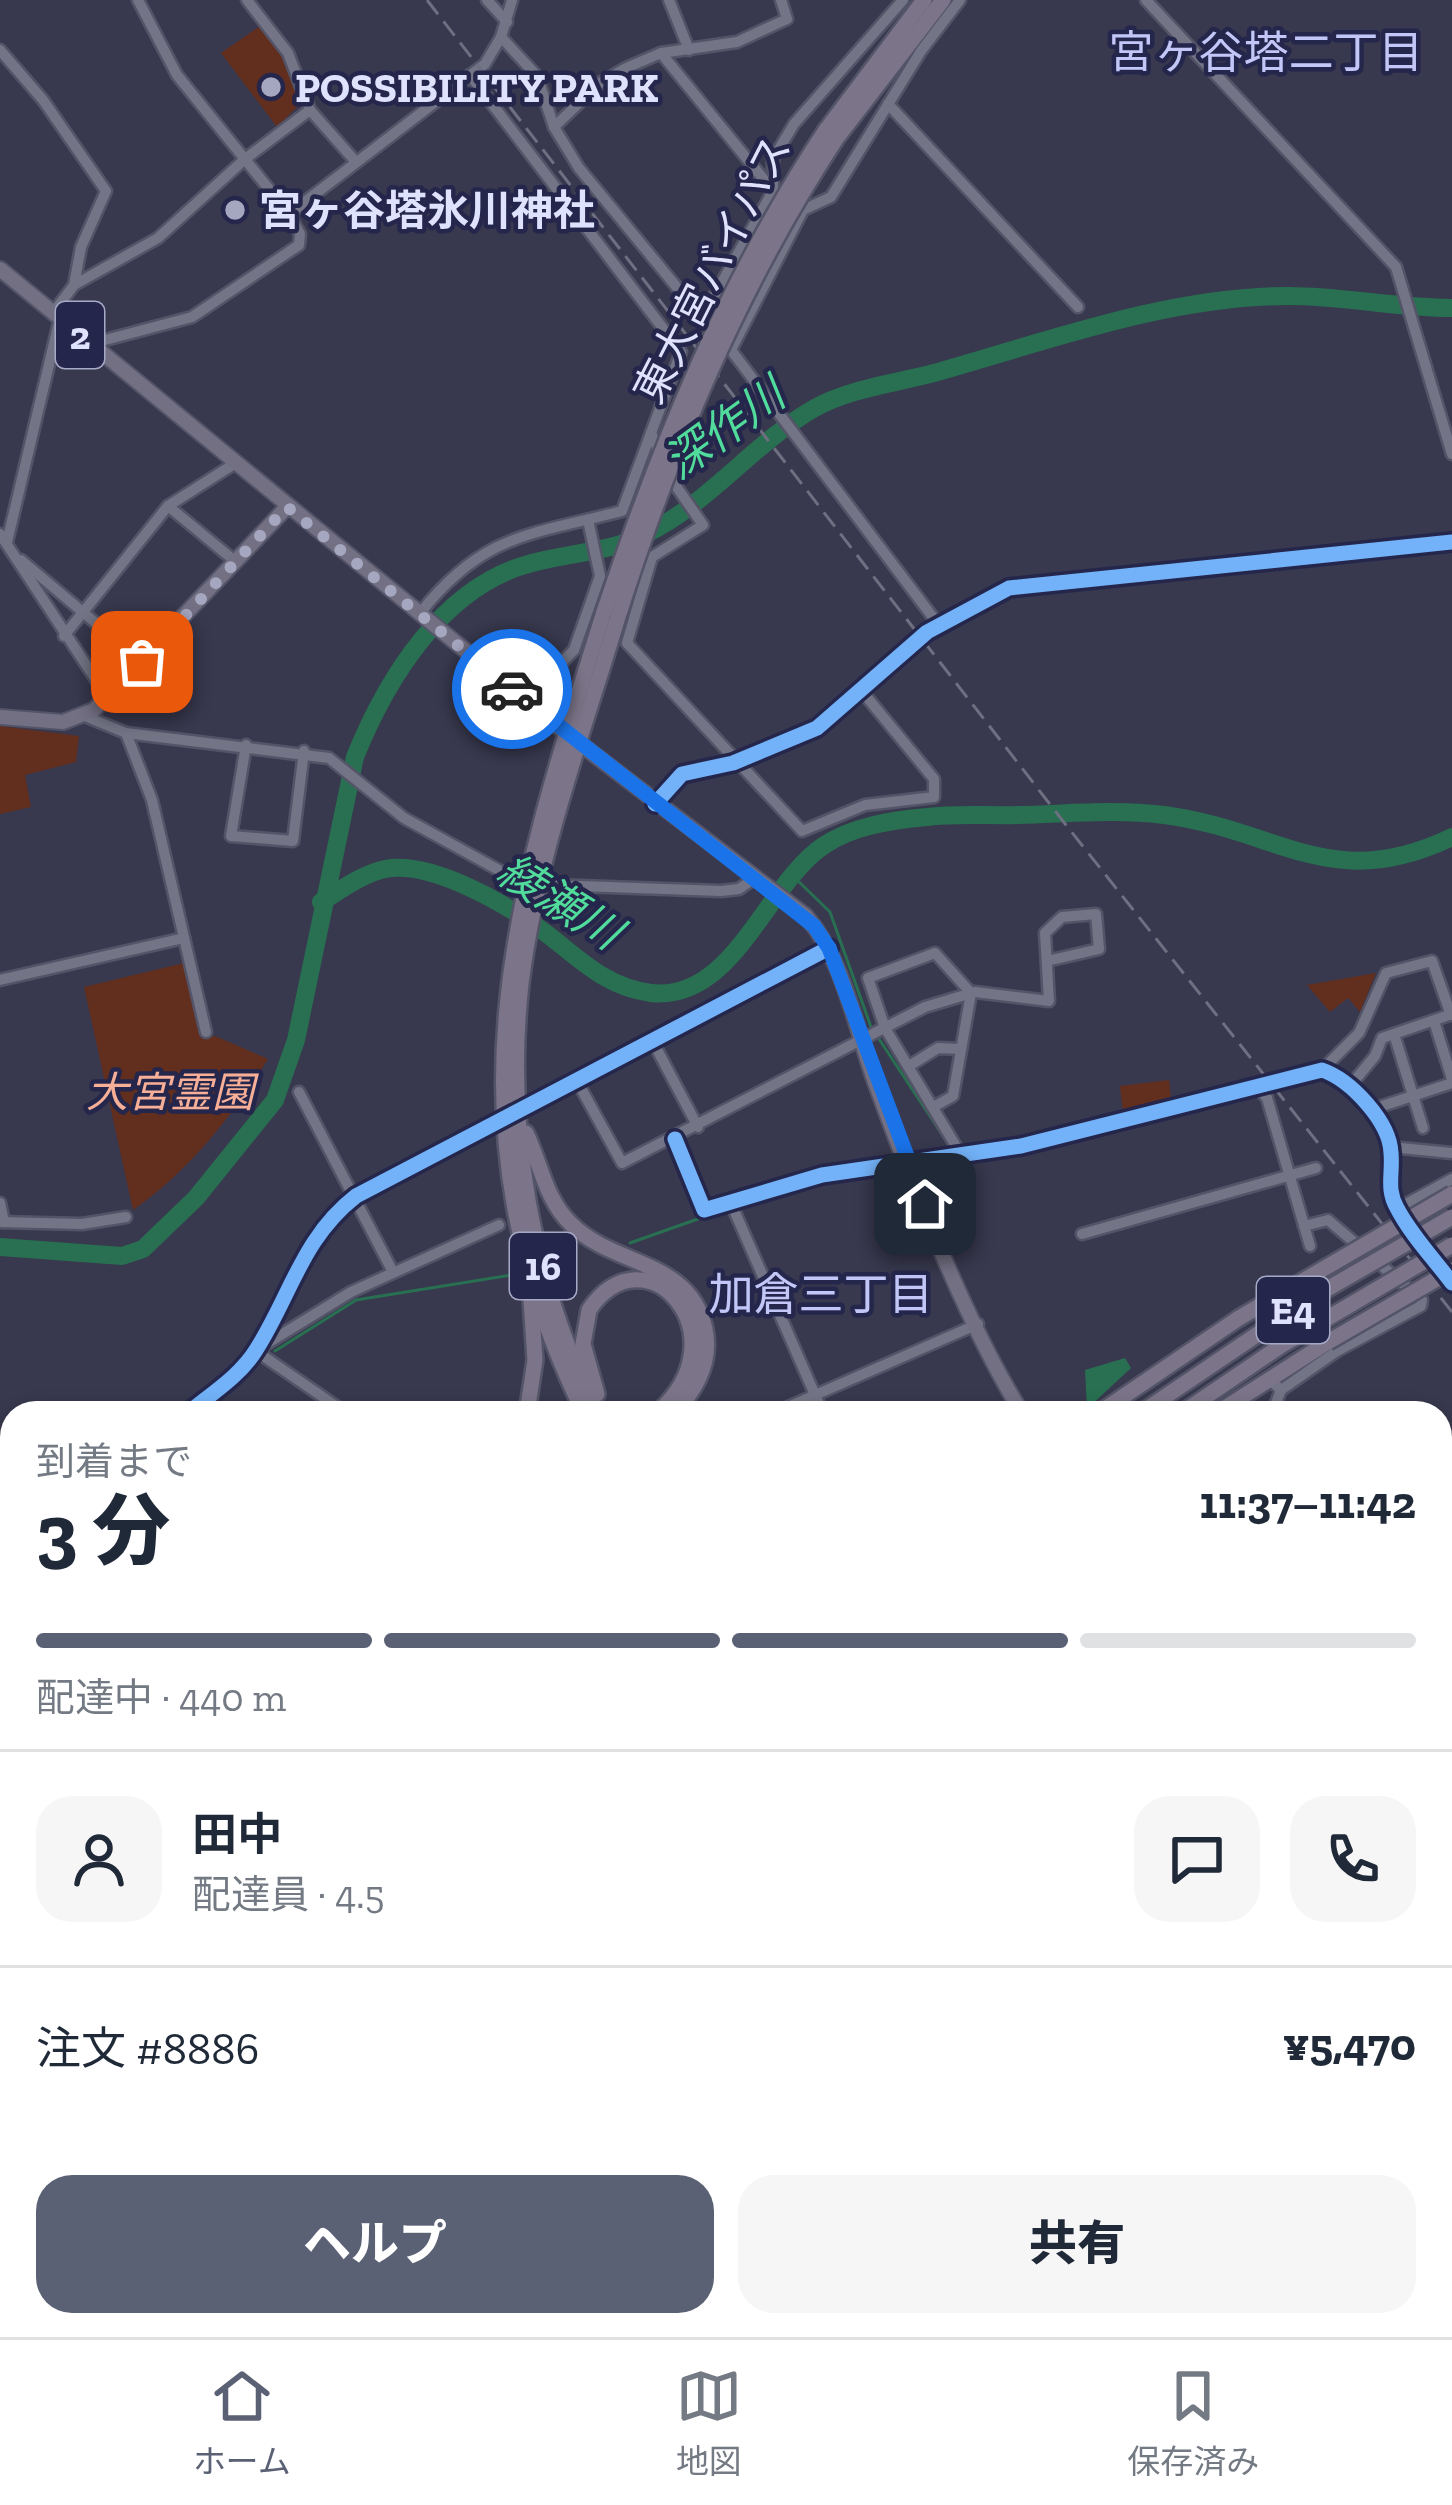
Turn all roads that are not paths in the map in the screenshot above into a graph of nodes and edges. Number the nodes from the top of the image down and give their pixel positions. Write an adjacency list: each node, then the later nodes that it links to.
1 (139, 0): 22 (street)
2 (247, 0): 19 (street)
3 (487, 0): 12 (street)
4 (512, 0): 12 (street)
5 (669, 0): 15 (street)
6 (781, 0): 15 (street)
7 (903, 0): 24 (street)
8 (924, 0): 21 (highway, 東大宮バイパス / 16)
9 (943, 0): 21 (highway, 東大宮バイパス / 16)
10 (960, 0): 18 (street)
11 (1146, 0): 35 (street)
12 (507, 22): 13 (street)
13 (501, 37): 17 (street); 20 (street)
14 (0, 50): 30 (street)
15 (688, 50): 16 (street)
16 (661, 53): 20 (street); 24 (street)
17 (470, 75): 23 (street); 34 (street)
18 (888, 104): 25 (street); 31 (street)
19 (310, 110): 22 (street); 23 (street)
20 (554, 127): 27 (street)
21 (831, 135): 55 (highway, 東大宮バイパス / 16, bridge)
22 (245, 159): 26 (street); 30 (street)
23 (356, 162): 26 (street)
24 (772, 191): 25 (street); 27 (street)
25 (802, 210): 29 (street)
26 (289, 214): 33 (street)
27 (742, 247): 29 (street)
28 (0, 269): 32 (main road, 2)
29 (769, 271): 46 (street)
30 (74, 284): 32 (street)
31 (1078, 307)
32 (57, 315): 33 (main road, 2); 40 (street)
33 (90, 344): 36 (main road, 2)
34 (651, 434): 39 (street); 58 (street)
35 (1452, 454)
36 (235, 464): 37 (street); 38 (main road, 2)
37 (168, 506): 43 (street); 44 (street)
38 (287, 507): 43 (main road); 45 (main road, 2)
39 (588, 520): 45 (street); 51 (street)
40 (4, 538): 42 (street)
41 (1452, 542): 46 (street)
42 (19, 558): 44 (street); 47 (street)
43 (236, 562): 48 (main road)
44 (83, 613): 47 (street); 48 (street)
45 (423, 614): 51 (main road, 2)
46 (938, 624): 49 (street)
47 (64, 636): 50 (street)
48 (142, 662): 50 (main road)
49 (861, 690): 58 (street); 58 (street)
50 (108, 698): 52 (main road)
51 (526, 700): 55 (main road, 2)
52 (85, 716): 53 (main road); 54 (street)
53 (0, 717)
54 (126, 733): 56 (street); 62 (street)
55 (572, 738): 59 (main road, 2); 61 (highway, 16)
56 (246, 745): 57 (street); 57 (street)
57 (304, 752): 61 (street)
58 (734, 763): 59 (street)
59 (656, 804): 60 (main road, 2)
60 (762, 881): 61 (street); 63 (main road, 2)
61 (530, 893): 84 (highway, 16)
62 (184, 938): 65 (street); 69 (street)
63 (829, 948): 70 (main road, 2); 72 (street)
64 (1047, 961): 64 (street); 66 (street)
65 (0, 980)
66 (971, 993): 70 (street); 70 (street); 73 (street)
67 (1452, 1015): 68 (street); 75 (street)
68 (1434, 1021): 71 (street); 77 (street)
69 (206, 1032)
70 (874, 1034): 74 (street); 85 (street); 91 (main road, 2)
71 (1394, 1034): 79 (street); 81 (street)
72 (652, 1040): 76 (street); 85 (street)
73 (961, 1049): 74 (street); 82 (street)
74 (909, 1066): 82 (street)
75 (1322, 1070): 78 (street); 79 (street)
76 (578, 1081): 84 (street); 87 (street)
77 (1452, 1081): 81 (street)
78 (1255, 1084): 89 (street); 93 (street)
79 (1350, 1086): 83 (street)
80 (299, 1093): 96 (street)
81 (1413, 1096): 83 (street); 86 (street)
82 (934, 1106): 89 (street)
83 (1370, 1110): 88 (street)
84 (514, 1116): 96 (street); 110 (highway, 16); 120 (highway, 16); 123 (highway)
85 (698, 1127): 87 (street)
86 (1424, 1128)
87 (675, 1139): 97 (street)
88 (1390, 1147): 90 (street); 99 (street)
89 (960, 1153): 91 (street)
90 (1452, 1153)
91 (907, 1164): 97 (street); 112 (main road, 2)
92 (1316, 1168): 93 (street)
93 (1289, 1175): 104 (street); 105 (street)
94 (1452, 1179): 99 (street)
95 (1452, 1194): 127 (highway, bridge)
96 (356, 1196): 109 (street); 113 (street)
97 (730, 1201): 115 (street)
98 (0, 1203): 102 (street)
99 (1397, 1209): 111 (street)
100 (126, 1217): 102 (street)
101 (1452, 1217): 128 (highway, E4, bridge)
102 (2, 1222)
103 (499, 1225): 109 (street)
104 (1304, 1226): 106 (street); 114 (street)
105 (1082, 1234)
106 (1310, 1246)
107 (1452, 1246): 129 (highway, E4, bridge)
108 (1452, 1270): 114 (highway, bridge)
109 (393, 1272): 113 (street)
110 (531, 1280): 118 (highway); 119 (highway, 16)
111 (1452, 1283)
112 (978, 1324): 115 (street); 126 (main road, 2)
113 (256, 1351): 116 (street); 117 (street)
114 (1275, 1384): 130 (highway); 131 (street)
115 (815, 1394): 124 (street); 125 (street)
116 (201, 1401)
117 (330, 1401)
118 (529, 1401)
119 (579, 1401)
120 (595, 1401)
121 (597, 1401): 122 (highway)
122 (671, 1401)
123 (674, 1401)
124 (800, 1401)
125 (818, 1401)
126 (1016, 1401)
127 (1117, 1401)
128 (1159, 1401)
129 (1199, 1401)
130 (1241, 1401)
131 (1273, 1401)

